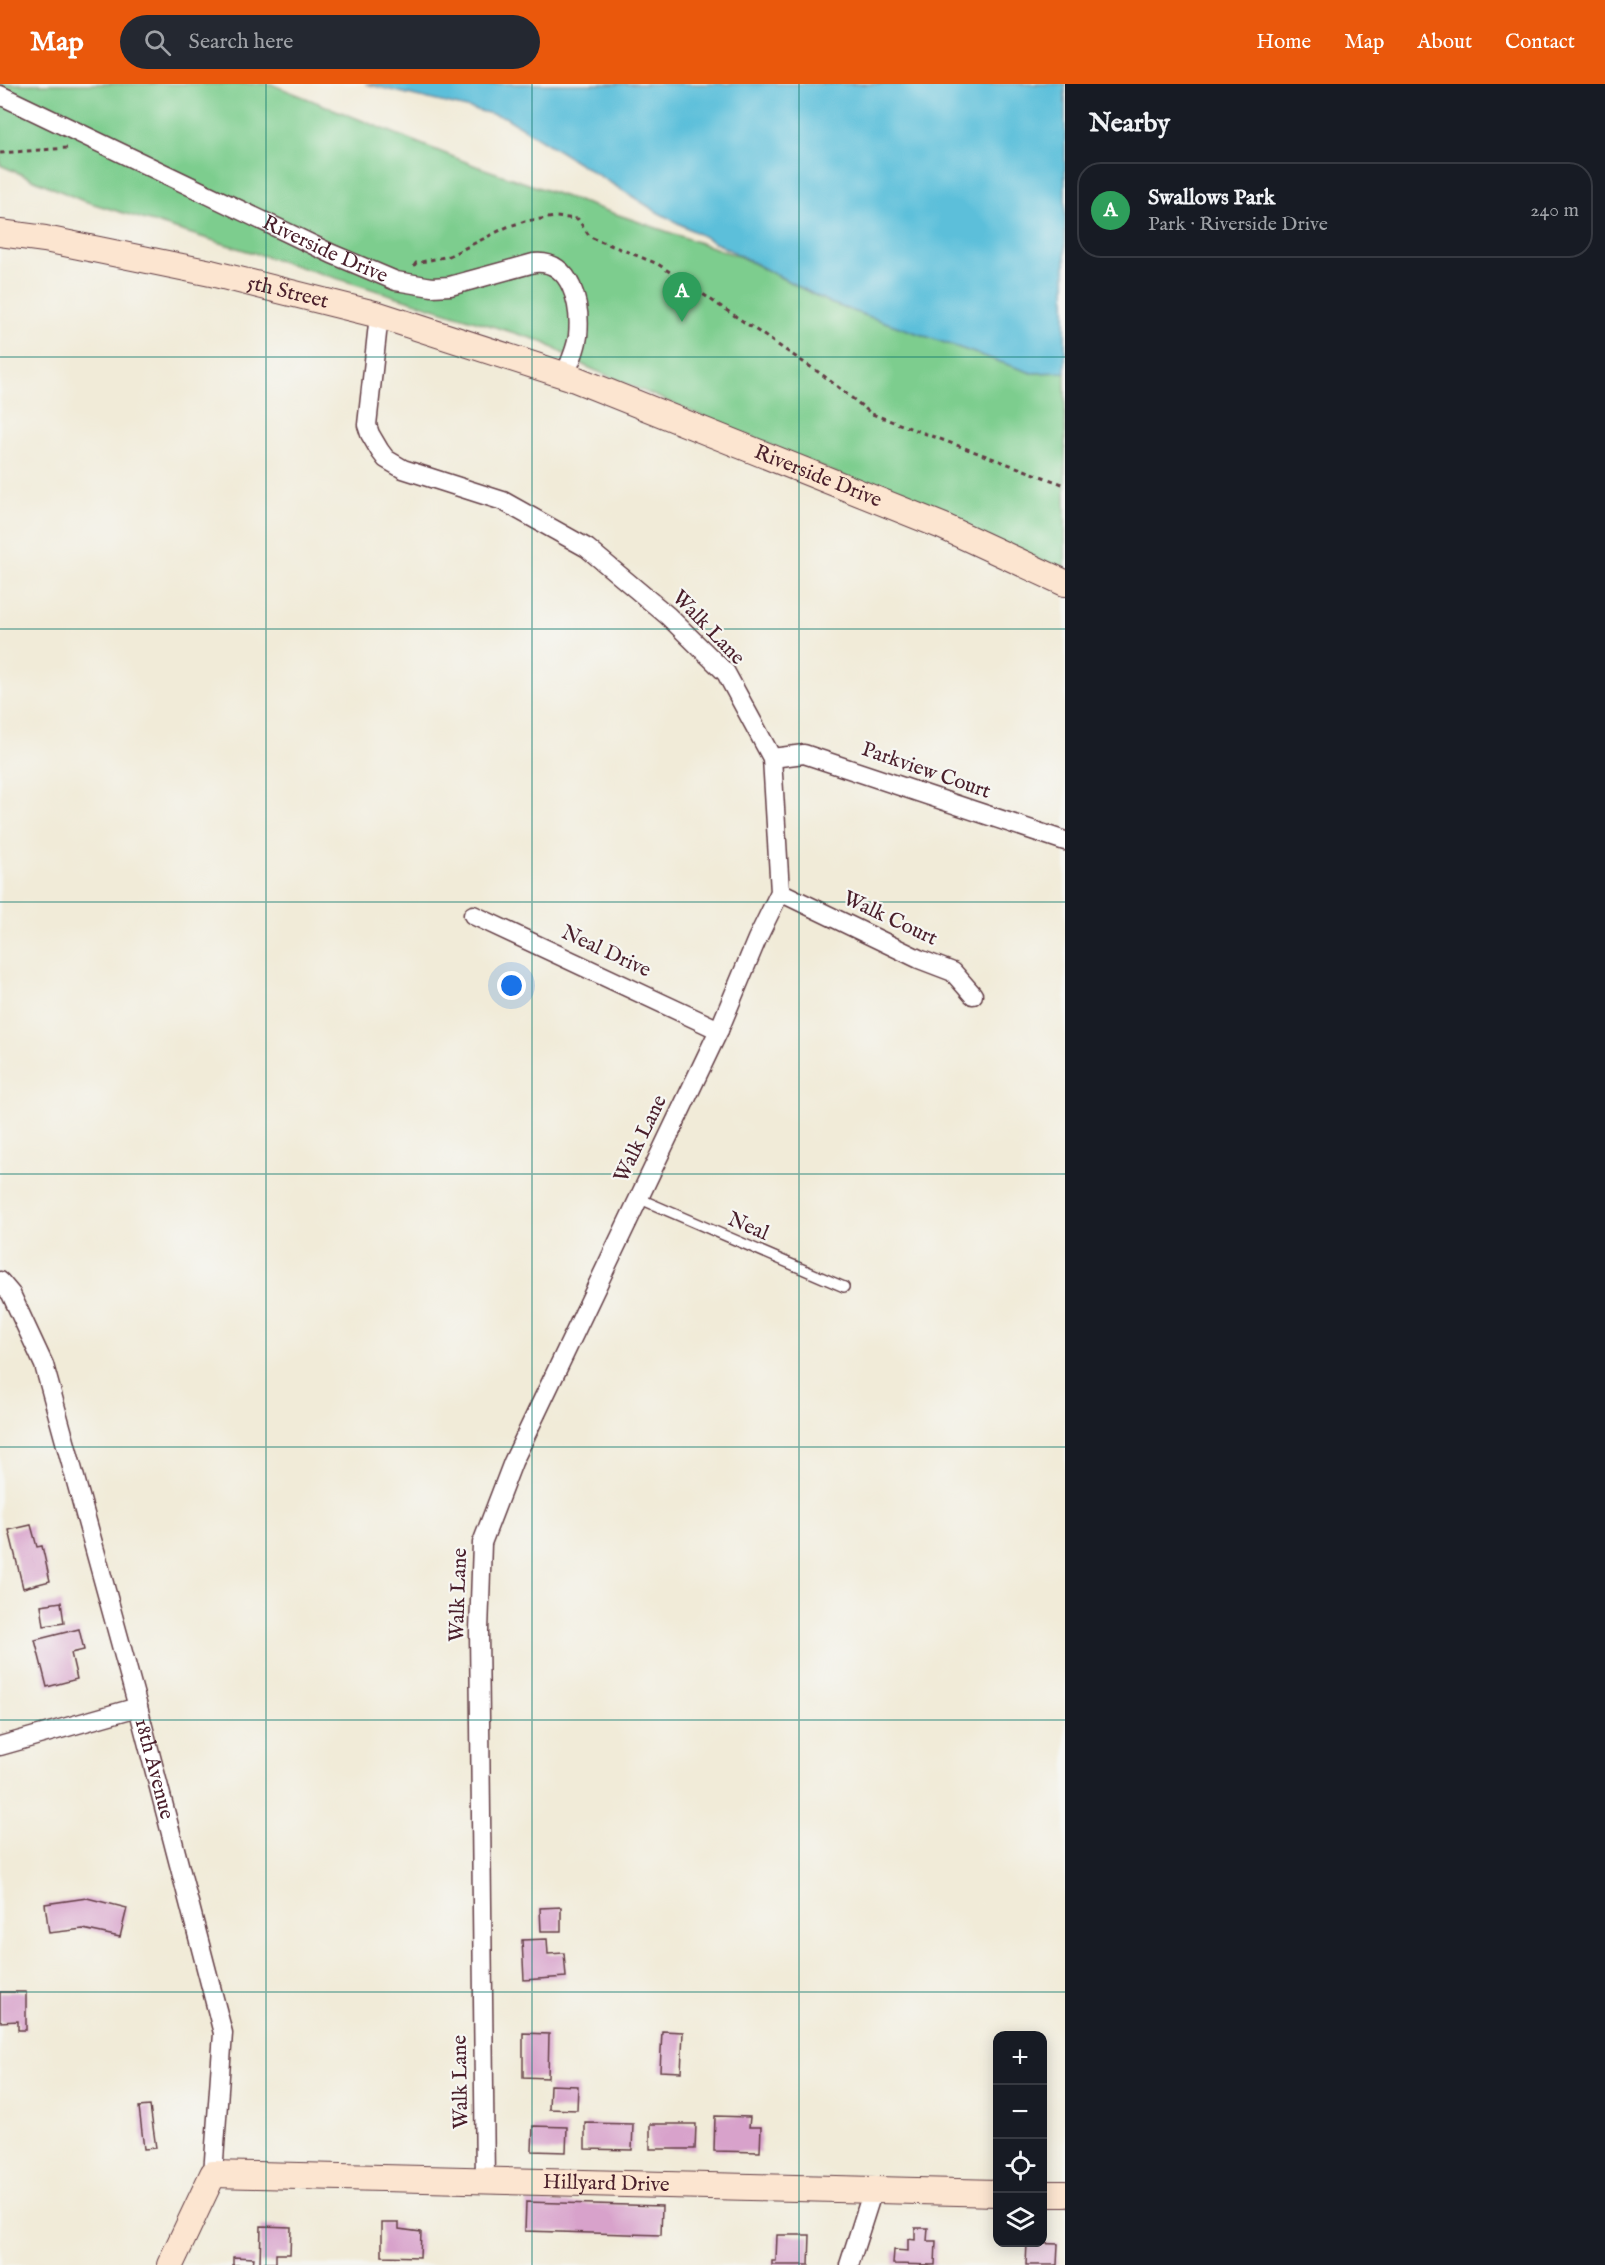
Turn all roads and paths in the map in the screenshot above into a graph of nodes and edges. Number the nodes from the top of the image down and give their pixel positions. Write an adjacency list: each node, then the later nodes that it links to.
1 (0, 95): 5 (street, Riverside Drive)
2 (72, 148): 3 (path)
3 (0, 153)
4 (0, 233): 6 (main road, 5th Street)
5 (402, 282): 7 (street, Riverside Drive); 8 (path)
6 (379, 315): 7 (main road, 5th Street); 10 (street, Walk Lane)
7 (567, 376): 9 (main road, Riverside Drive)
8 (1065, 485)
9 (1065, 583)
10 (772, 758): 11 (street, Parkview Court); 12 (street, Walk Lane)
11 (1065, 841)
12 (780, 892): 14 (street, Walk Court); 15 (street, Walk Lane)
13 (473, 915): 15 (street, Neal Drive)
14 (973, 995)
15 (719, 1030): 16 (street, Walk Lane)
16 (638, 1198): 18 (lane, Neal); 22 (street, Walk Lane)
17 (0, 1281): 19 (street, 18th Avenue)
18 (844, 1287)
19 (138, 1707): 20 (street); 21 (street, 18th Avenue)
20 (0, 1746)
21 (213, 2174): 22 (main road, Hillyard Drive); 27 (main road, 18th Avenue)
22 (485, 2181): 23 (main road, Hillyard Drive)
23 (873, 2190): 24 (main road, Hillyard Drive); 28 (street)
24 (993, 2193)
25 (1047, 2194): 26 (main road)
26 (1065, 2194)
27 (170, 2265)
28 (849, 2265)

